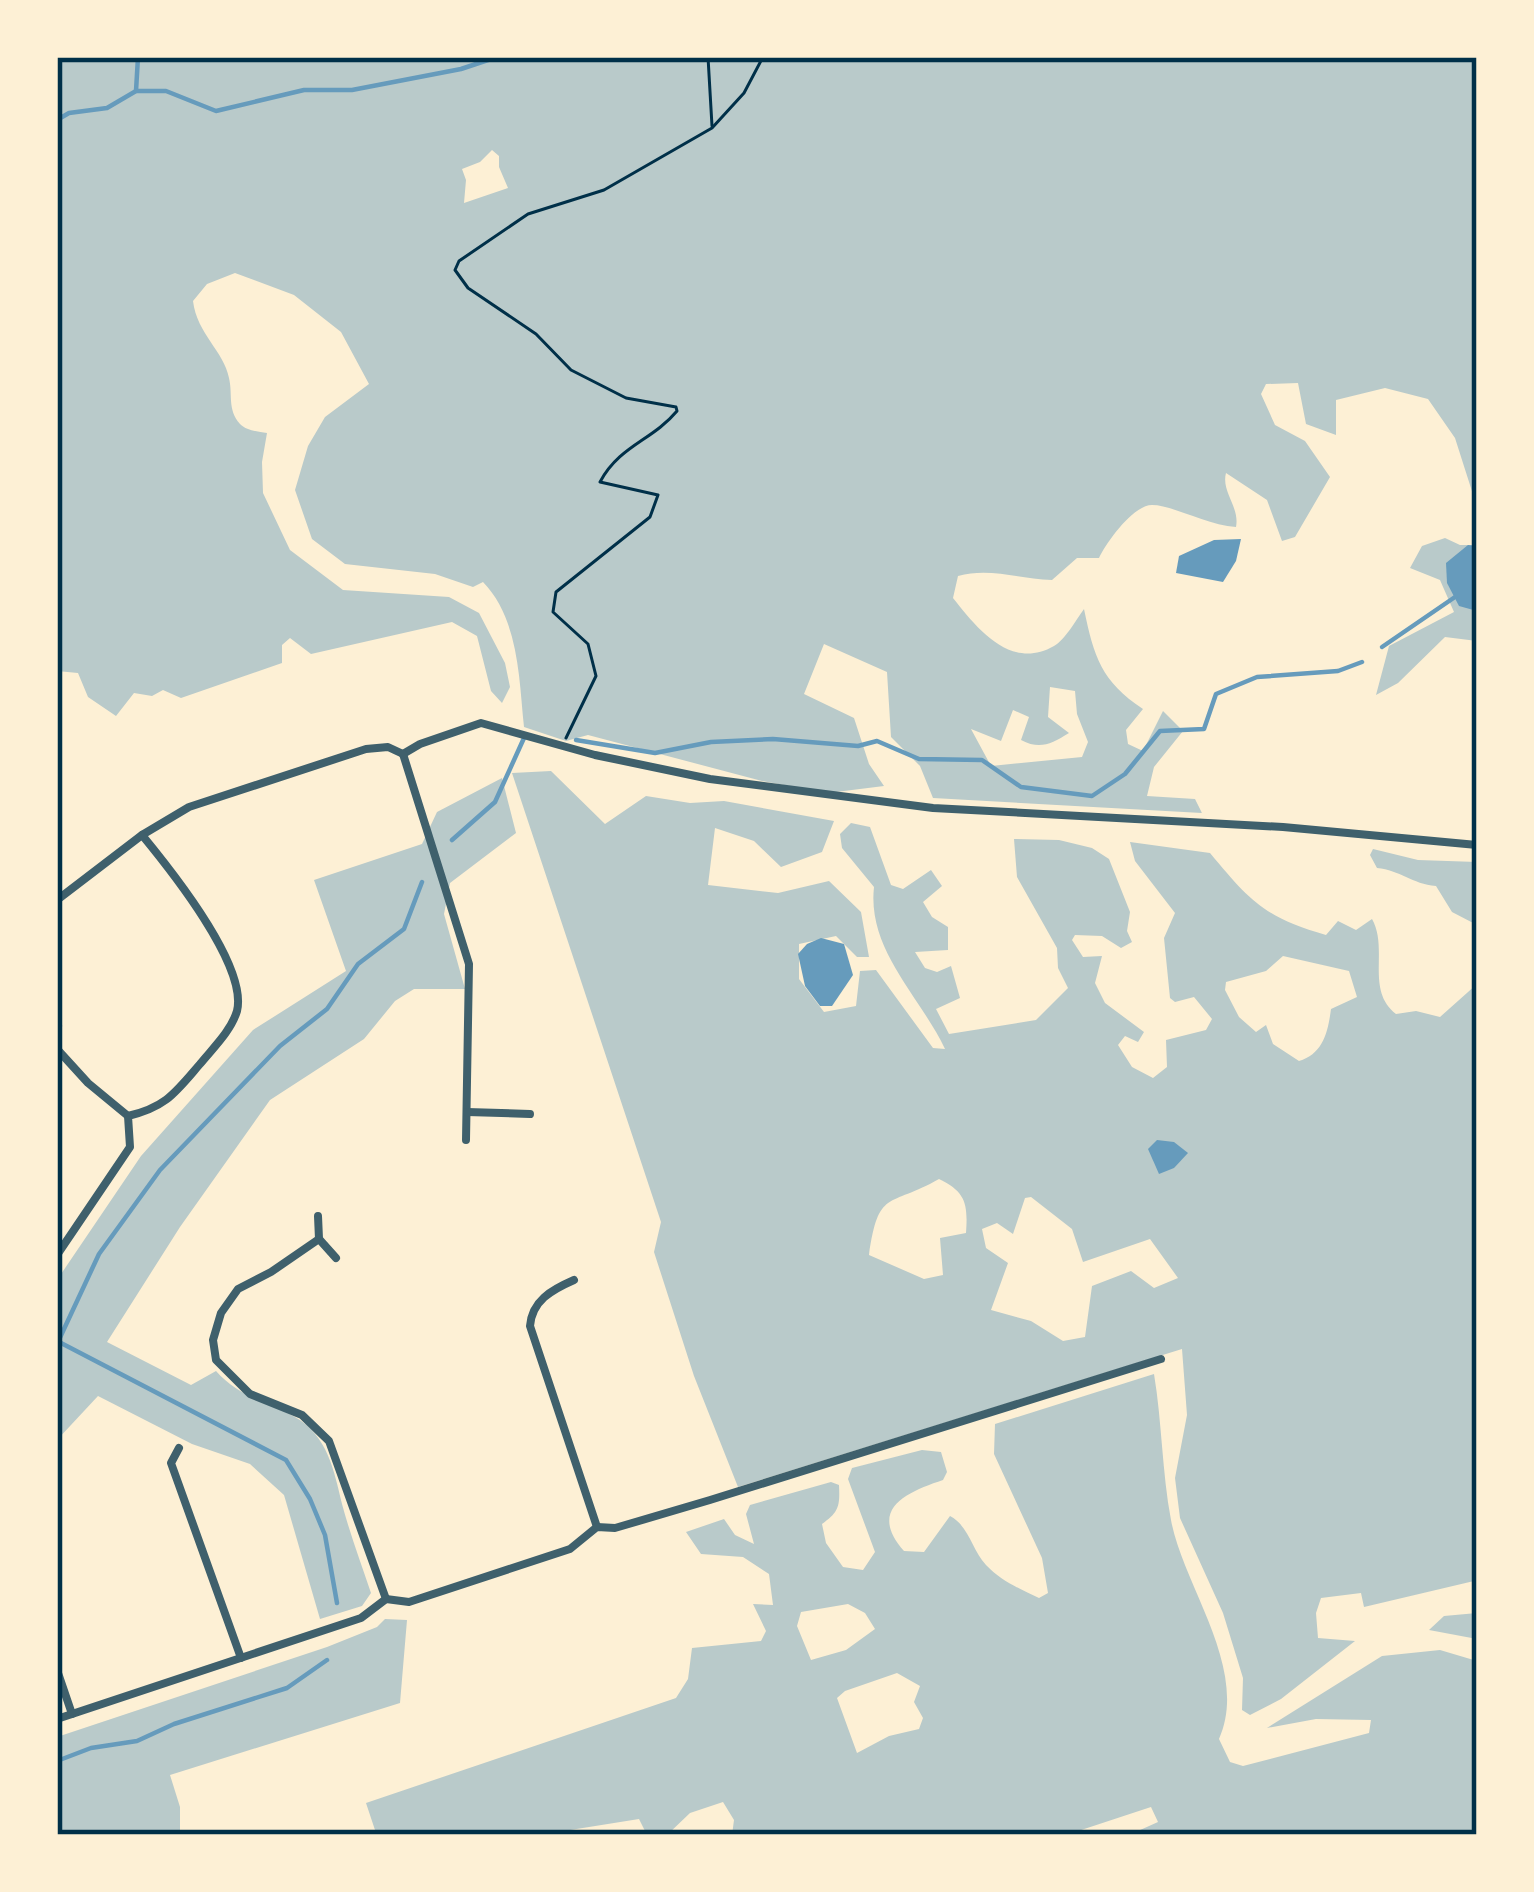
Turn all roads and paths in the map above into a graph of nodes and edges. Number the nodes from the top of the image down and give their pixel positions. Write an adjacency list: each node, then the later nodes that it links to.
1 (708, 57): 3 (path)
2 (763, 57): 3 (path)
3 (712, 128): 4 (path)
4 (562, 747): 5 (street); 7 (street)
5 (403, 754): 6 (street); 10 (street)
6 (142, 835): 8 (street); 12 (street)
7 (1477, 844)
8 (57, 900)
9 (57, 1048): 12 (street)
10 (467, 1112): 11 (street); 13 (street)
11 (530, 1114)
12 (128, 1116): 16 (street)
13 (466, 1140)
14 (318, 1216): 15 (street)
15 (319, 1239): 17 (street); 22 (street)
16 (57, 1255)
17 (336, 1258)
18 (574, 1280): 21 (street)
19 (1161, 1359): 21 (street)
20 (179, 1448): 23 (street)
21 (597, 1527): 22 (street)
22 (386, 1598): 23 (street)
23 (242, 1658): 25 (street)
24 (57, 1670): 25 (street)
25 (72, 1714): 26 (street)
26 (57, 1719)

